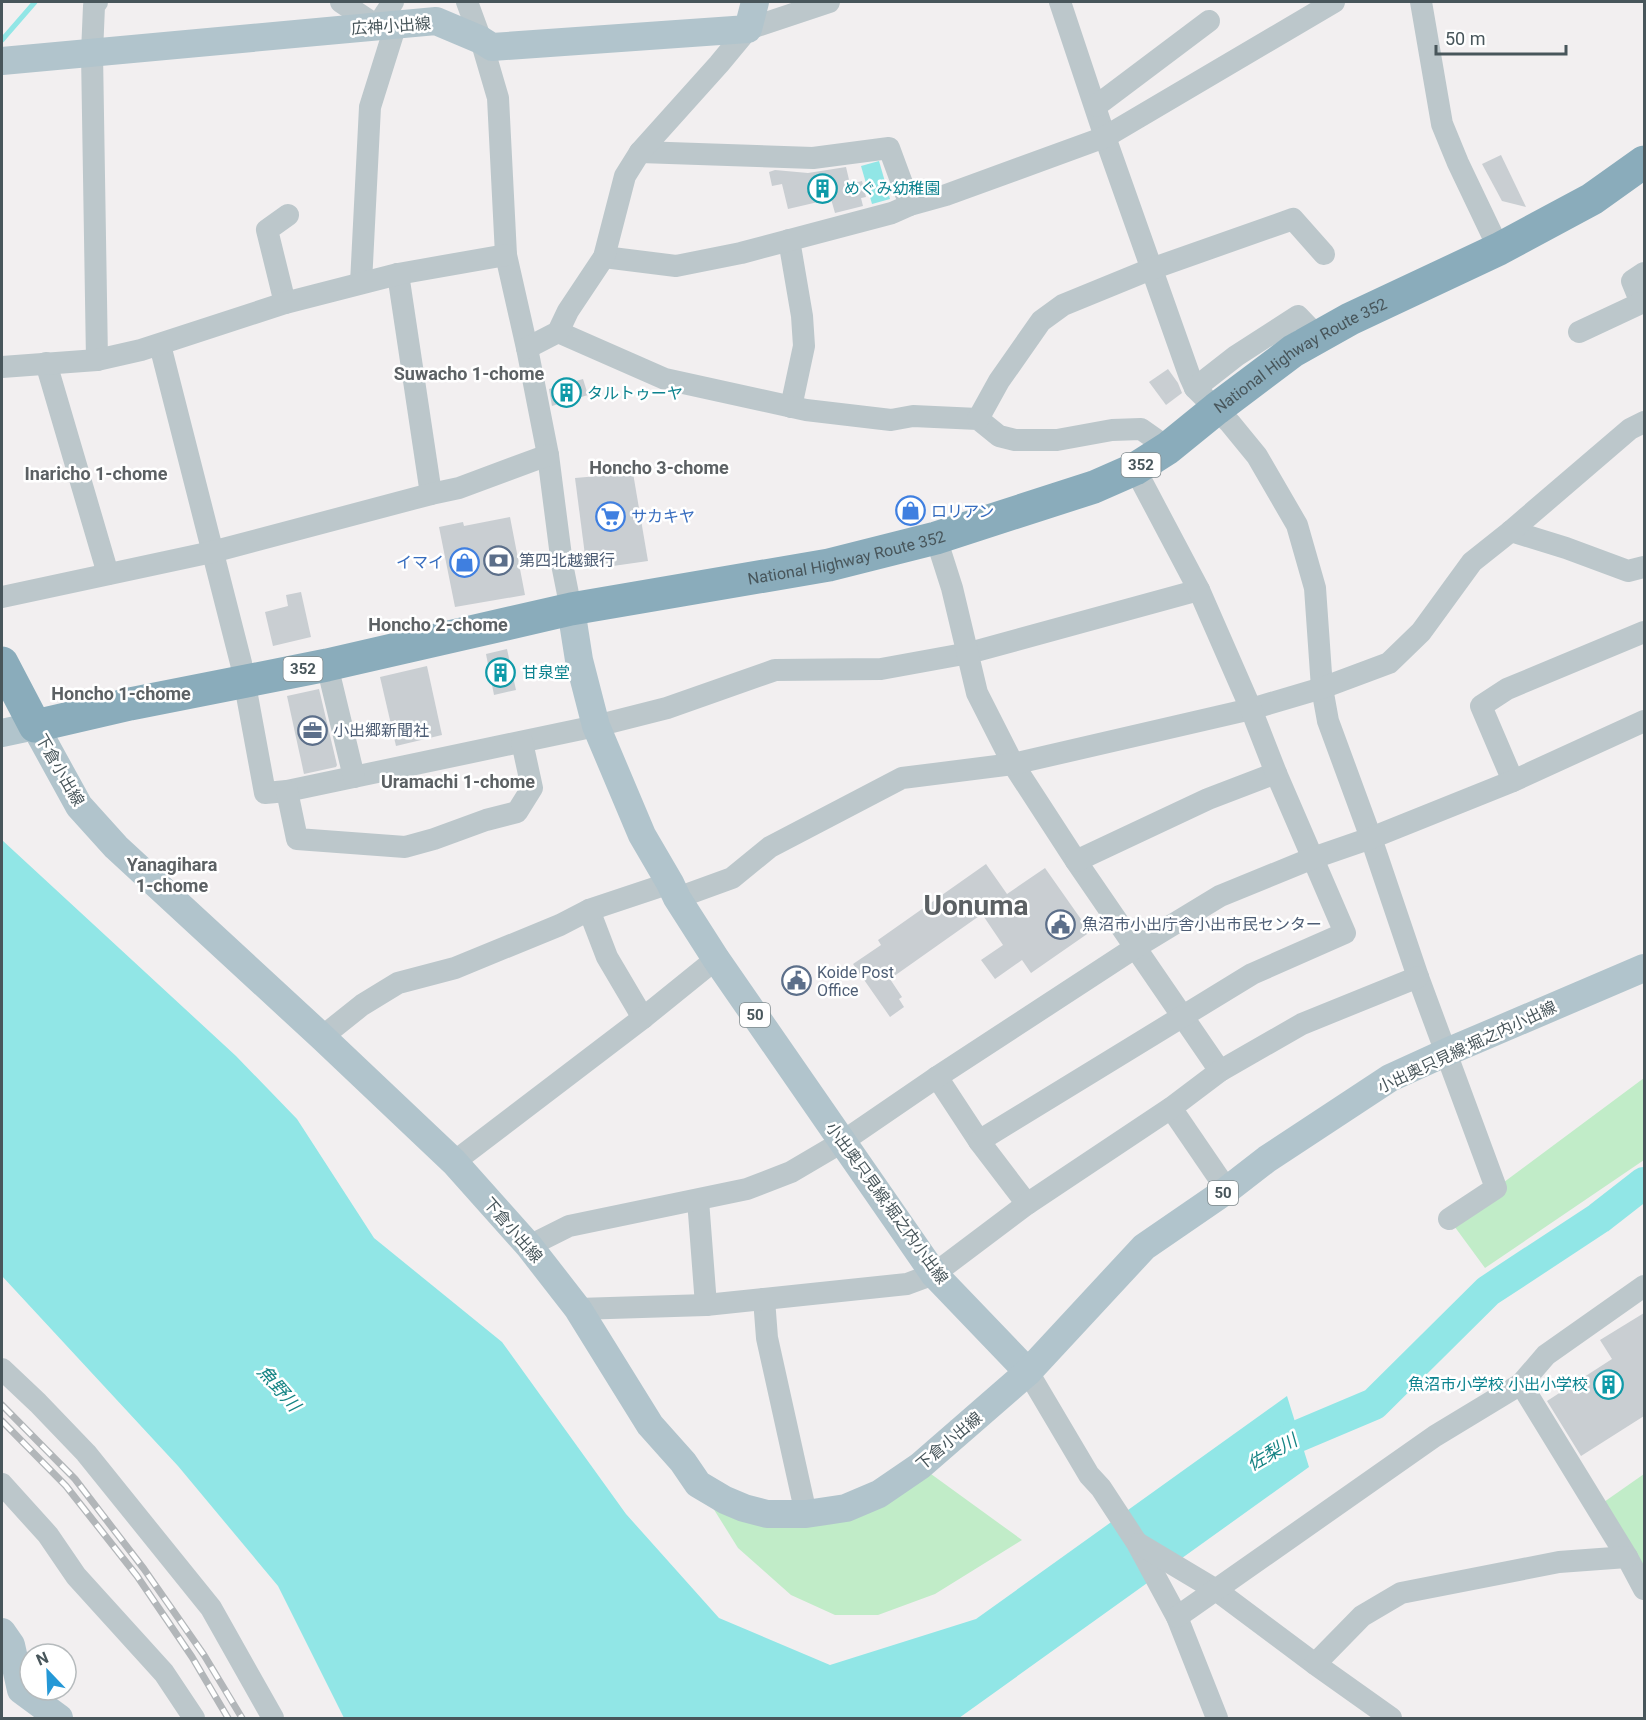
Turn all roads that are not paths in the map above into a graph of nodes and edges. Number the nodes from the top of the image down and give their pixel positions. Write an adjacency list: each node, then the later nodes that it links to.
1 (341, 2): 9 (street)
2 (467, 2): 12 (street)
3 (755, 2): 11 (main road)
4 (829, 2): 11 (street)
5 (1060, 2): 15 (street)
6 (1334, 2): 16 (street)
7 (1421, 2): 22 (street)
8 (94, 3): 13 (street)
9 (388, 17): 12 (main road, 広神小出線); 13 (main road, 広神小出線); 29 (street)
10 (1209, 21): 15 (street)
11 (748, 29): 12 (main road, 広神小出線); 17 (street)
12 (481, 40): 24 (street)
13 (92, 53): 14 (main road, 広神小出線); 36 (street)
14 (2, 61)
15 (1096, 106): 16 (street)
16 (1105, 137): 19 (street); 26 (street)
17 (640, 152): 19 (street); 25 (street)
18 (1644, 162): 22 (highway, National Highway Route 352 / 352)
19 (910, 205): 21 (street)
20 (288, 215): 31 (street)
21 (789, 240): 25 (street); 40 (street)
22 (1499, 249): 39 (highway, National Highway Route 352 / 352)
23 (1324, 254): 26 (street)
24 (506, 255): 28 (street); 35 (street)
25 (604, 257): 32 (street)
26 (1150, 268): 39 (street); 41 (street)
27 (1644, 273): 30 (street)
28 (398, 274): 29 (street); 46 (street)
29 (362, 283): 31 (street)
30 (1643, 302): 33 (street)
31 (285, 303): 34 (street)
32 (558, 332): 35 (street); 40 (street)
33 (1579, 332)
34 (160, 345): 36 (street); 49 (street)
35 (527, 348): 44 (street)
36 (97, 360): 37 (street)
37 (46, 363): 38 (street); 51 (street)
38 (2, 367)
39 (1206, 398): 43 (highway, National Highway Route 352 / 352); 60 (street)
40 (791, 407): 41 (street)
41 (978, 419): 43 (street)
42 (1644, 422): 47 (street)
43 (1168, 448): 45 (highway, National Highway Route 352 / 352)
44 (548, 455): 46 (street); 54 (street)
45 (1135, 469): 48 (highway, National Highway Route 352 / 352); 52 (street)
46 (430, 494): 49 (street)
47 (1511, 531): 50 (street); 60 (street)
48 (936, 538): 54 (highway, National Highway Route 352 / 352); 56 (street)
49 (213, 552): 51 (street); 59 (street)
50 (1644, 567)
51 (108, 574): 53 (street)
52 (1199, 590): 56 (street); 61 (street)
53 (2, 597)
54 (571, 609): 58 (highway, National Highway Route 352 / 352); 64 (main road, 小出奥只見線;堀之内小出線 / 50)
55 (1644, 632): 70 (street)
56 (969, 653): 64 (street); 67 (street)
57 (2, 663): 63 (highway)
58 (327, 664): 59 (highway, National Highway Route 352 / 352); 69 (street)
59 (245, 681): 63 (highway, National Highway Route 352 / 352); 71 (street)
60 (1322, 688): 61 (street); 72 (street)
61 (1251, 709): 67 (street); 68 (street)
62 (1644, 721): 70 (street)
63 (34, 726): 65 (main road); 83 (main road, 下倉小出線)
64 (596, 726): 66 (street); 75 (main road, 小出奥只見線;堀之内小出線 / 50)
65 (2, 733)
66 (522, 742): 69 (street); 71 (street)
67 (1013, 764): 74 (street); 75 (street)
68 (1276, 773): 73 (street); 74 (street)
69 (354, 777): 71 (street)
70 (1513, 781): 72 (street)
71 (287, 791)
72 (1371, 838): 73 (street); 80 (street)
73 (1313, 858): 77 (street); 81 (street)
74 (1076, 861): 77 (street)
75 (674, 891): 76 (street); 78 (main road, 小出奥只見線;堀之内小出線 / 50)
76 (589, 910): 82 (street); 83 (street)
77 (1136, 947): 81 (street); 86 (street)
78 (717, 959): 82 (street); 89 (main road, 小出奥只見線;堀之内小出線 / 50)
79 (1644, 968): 84 (main road, 小出奥只見線;堀之内小出線 / 50)
80 (1418, 977): 84 (street); 85 (street)
81 (1183, 1017): 85 (street); 88 (street)
82 (643, 1018): 90 (street)
83 (322, 1037): 90 (main road, 下倉小出線)
84 (1447, 1052): 91 (main road, 小出奥只見線;堀之内小出線 / 50); 94 (street)
85 (1220, 1071): 87 (street)
86 (938, 1077): 88 (street); 89 (street)
87 (1171, 1108): 91 (street); 93 (street)
88 (980, 1141): 93 (street)
89 (842, 1142): 92 (street); 96 (main road, 小出奥只見線;堀之内小出線 / 50)
90 (454, 1162): 95 (main road, 下倉小出線)
91 (1227, 1190): 102 (main road, 小出奥只見線;堀之内小出線 / 50)
92 (698, 1200): 95 (street); 99 (street)
93 (1027, 1204): 96 (street)
94 (1449, 1219)
95 (528, 1246): 100 (main road, 下倉小出線)
96 (934, 1274): 98 (street); 102 (main road, 小出奥只見線;堀之内小出線 / 50)
97 (1644, 1286): 103 (street)
98 (764, 1299): 99 (street); 105 (street)
99 (706, 1305): 100 (street)
100 (578, 1309): 105 (main road, 下倉小出線)
101 (2, 1369): 117 (street)
102 (1028, 1372): 105 (main road, 下倉小出線); 106 (street)
103 (1521, 1384): 107 (street); 109 (street)
104 (2, 1484): 116 (street)
105 (806, 1514)
106 (1137, 1543): 109 (street); 110 (street)
107 (1627, 1557): 108 (street); 112 (street)
108 (1644, 1589)
109 (1216, 1590): 110 (street); 112 (street)
110 (1177, 1617): 118 (street)
111 (2, 1632): 113 (main road)
112 (1315, 1664): 119 (street)
113 (11, 1684): 114 (street); 115 (main road)
114 (37, 1719)
115 (59, 1719)
116 (194, 1719)
117 (273, 1719)
118 (1216, 1719)
119 (1391, 1719)

